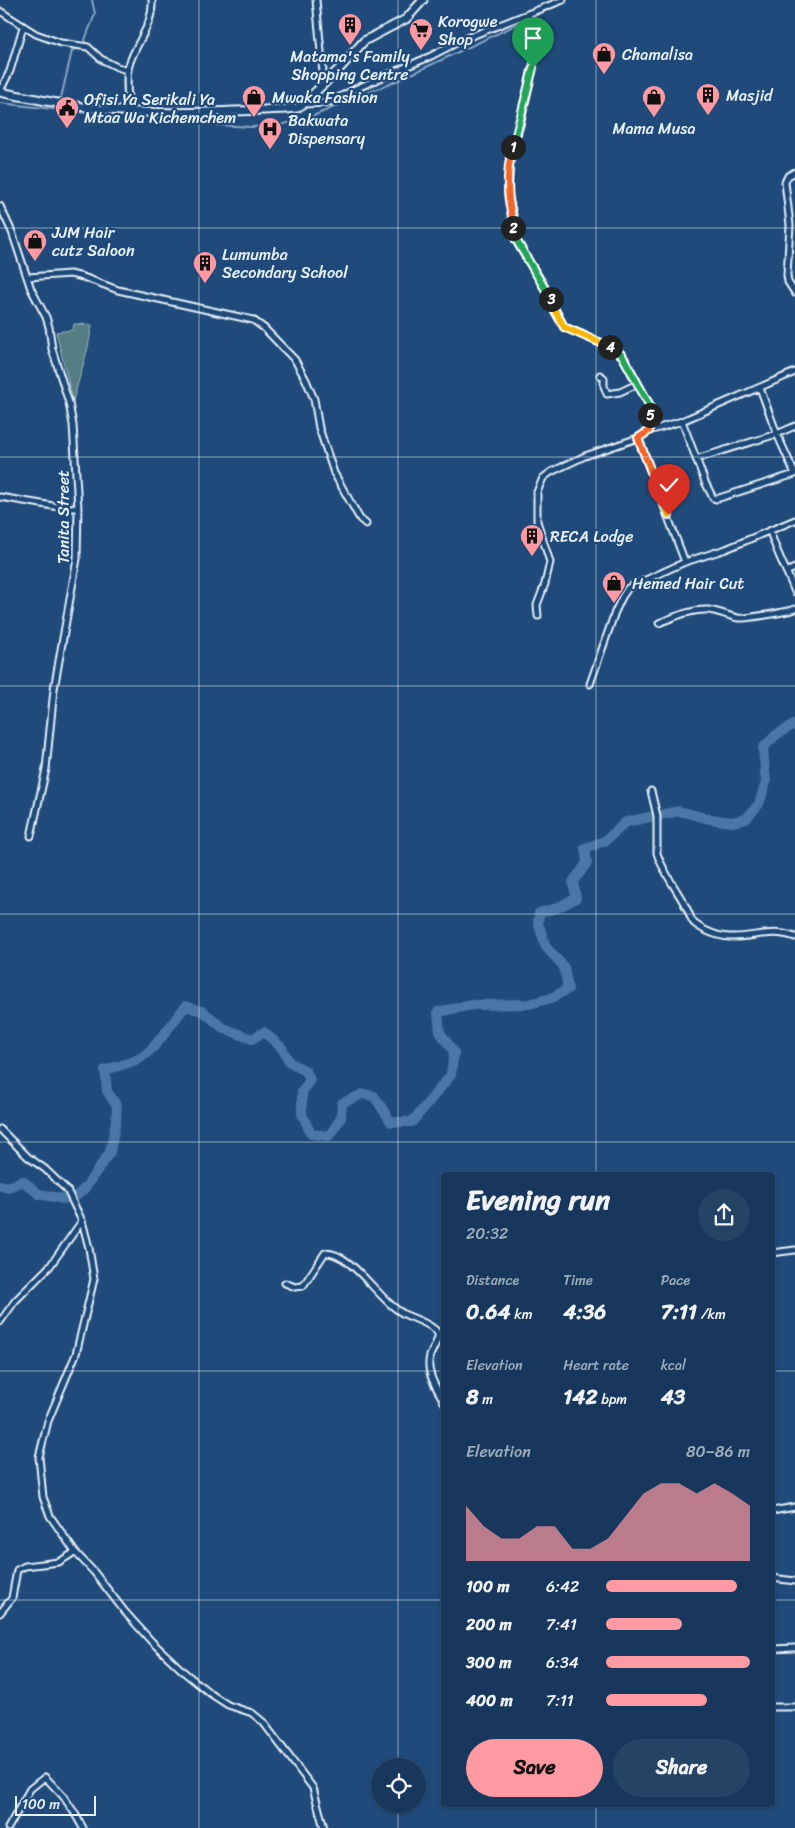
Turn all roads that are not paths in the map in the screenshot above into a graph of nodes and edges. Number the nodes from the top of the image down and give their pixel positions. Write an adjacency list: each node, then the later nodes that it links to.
1 (152, 0): 8 (street)
2 (316, 0): 9 (street)
3 (422, 0): 9 (street)
4 (563, 0): 6 (street)
5 (0, 11): 7 (street)
6 (527, 14): 11 (street); 19 (street)
7 (23, 27): 8 (street); 10 (street)
8 (127, 70): 12 (street)
9 (324, 83): 11 (street)
10 (0, 91): 12 (street)
11 (303, 104): 12 (street)
12 (129, 111)
13 (795, 172): 16 (street)
14 (0, 206): 15 (street, Tanita Street)
15 (28, 276): 28 (street, Tanita Street); 30 (street)
16 (795, 293)
17 (795, 372): 20 (street)
18 (600, 375): 19 (street)
19 (637, 384): 23 (street)
20 (760, 388): 21 (street); 24 (street)
21 (682, 421): 23 (street); 26 (street)
22 (795, 426): 24 (street)
23 (649, 431): 25 (street)
24 (777, 434): 26 (street); 26 (street)
25 (638, 438): 32 (street); 37 (street)
26 (696, 460)
27 (0, 497): 28 (street)
28 (78, 508): 41 (street, Tanita Street)
29 (795, 520): 31 (street)
30 (366, 524)
31 (770, 530): 32 (street); 34 (street)
32 (685, 562): 39 (street)
33 (795, 568): 34 (street)
34 (788, 571): 35 (street)
35 (795, 592)
36 (795, 609): 38 (street)
37 (538, 616)
38 (660, 622)
39 (590, 684)
40 (651, 791): 42 (street)
41 (31, 836)
42 (795, 937)
43 (0, 1129): 44 (street)
44 (82, 1221): 48 (street); 52 (street)
45 (795, 1250): 46 (street)
46 (775, 1253)
47 (285, 1283): 49 (street)
48 (0, 1322)
49 (441, 1395)
50 (795, 1507): 51 (street)
51 (775, 1510)
52 (74, 1552): 55 (street); 62 (street)
53 (775, 1578): 54 (street)
54 (795, 1581)
55 (0, 1613)
56 (795, 1648): 57 (street)
57 (775, 1649)
58 (775, 1707): 59 (street)
59 (795, 1708)
60 (8, 1828): 61 (street)
61 (83, 1828)
62 (324, 1828)

